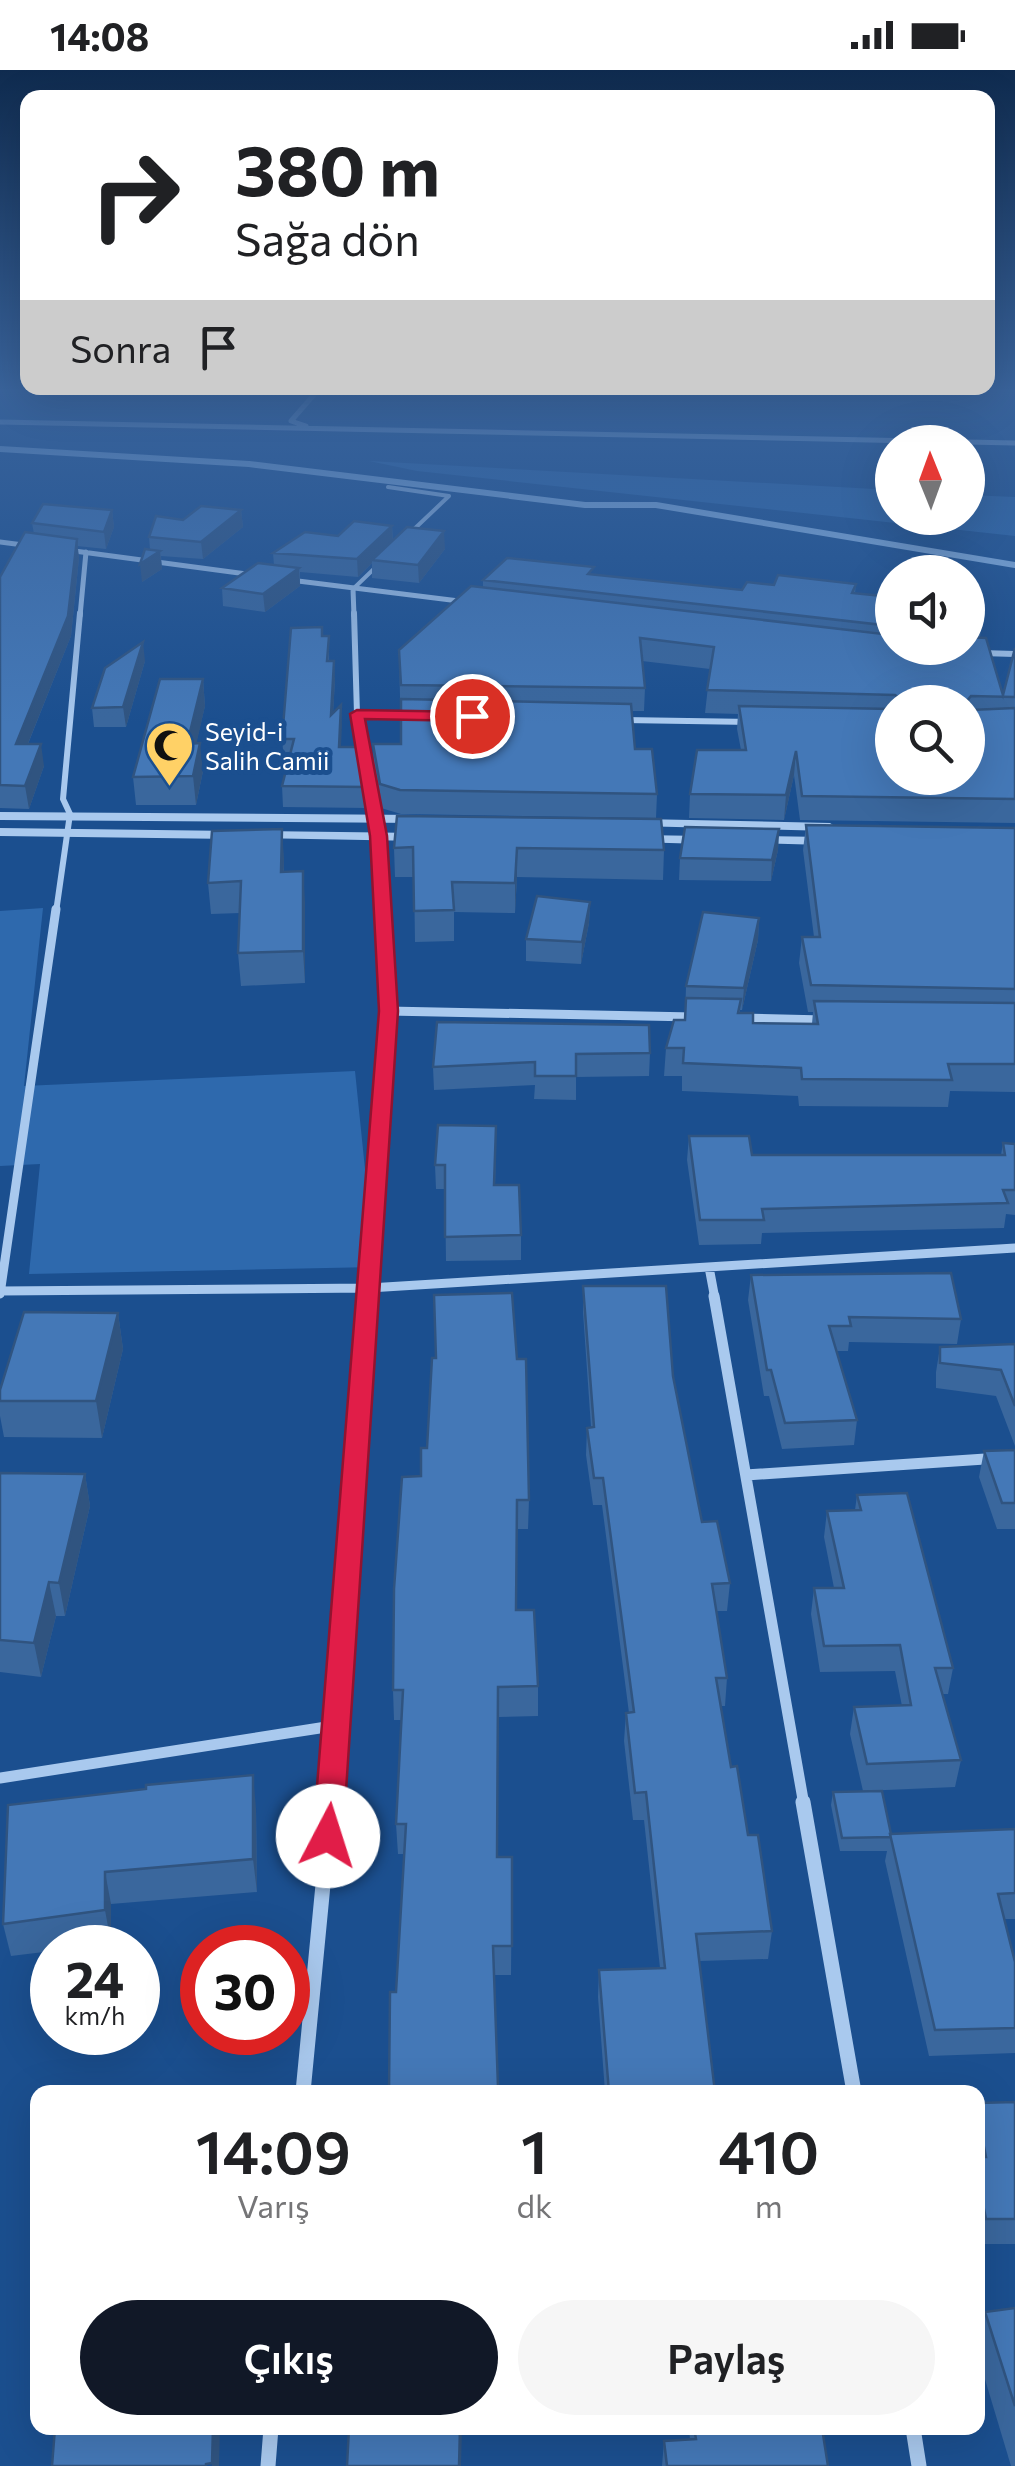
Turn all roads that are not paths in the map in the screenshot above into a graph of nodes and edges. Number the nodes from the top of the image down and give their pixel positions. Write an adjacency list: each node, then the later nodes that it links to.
1 (444, 501): 2 (lane)
2 (408, 536)
3 (0, 542): 4 (street)
4 (34, 546)
5 (52, 548): 6 (street)
6 (86, 552): 8 (street); 18 (street)
7 (381, 562): 10 (lane)
8 (258, 576)
9 (277, 578): 10 (street)
10 (353, 589): 11 (street); 14 (street)
11 (475, 602)
12 (985, 653): 13 (street)
13 (1015, 654)
14 (357, 714): 15 (street); 20 (street)
15 (416, 716)
16 (615, 720): 17 (street)
17 (754, 722)
18 (70, 814): 19 (street); 20 (street); 25 (street)
19 (0, 816)
20 (374, 818): 21 (street); 26 (street)
21 (430, 819)
22 (617, 822): 23 (street)
23 (856, 827)
24 (0, 832): 25 (street)
25 (67, 832): 26 (street); 37 (street)
26 (379, 836): 27 (street); 30 (street)
27 (437, 837)
28 (632, 839): 29 (street)
29 (846, 842)
30 (388, 1011): 31 (street); 36 (street)
31 (702, 1018)
32 (721, 1018): 33 (street)
33 (839, 1020)
34 (1015, 1248): 35 (street)
35 (709, 1267): 36 (street); 39 (street)
36 (369, 1288): 37 (street); 40 (street)
37 (0, 1292)
38 (1015, 1457): 39 (street)
39 (746, 1475): 43 (street)
40 (338, 1726): 41 (street); 42 (street)
41 (0, 1778)
42 (305, 2085)
43 (853, 2085)
44 (270, 2435): 46 (street)
45 (913, 2435): 47 (street)
46 (268, 2466)
47 (919, 2466)

